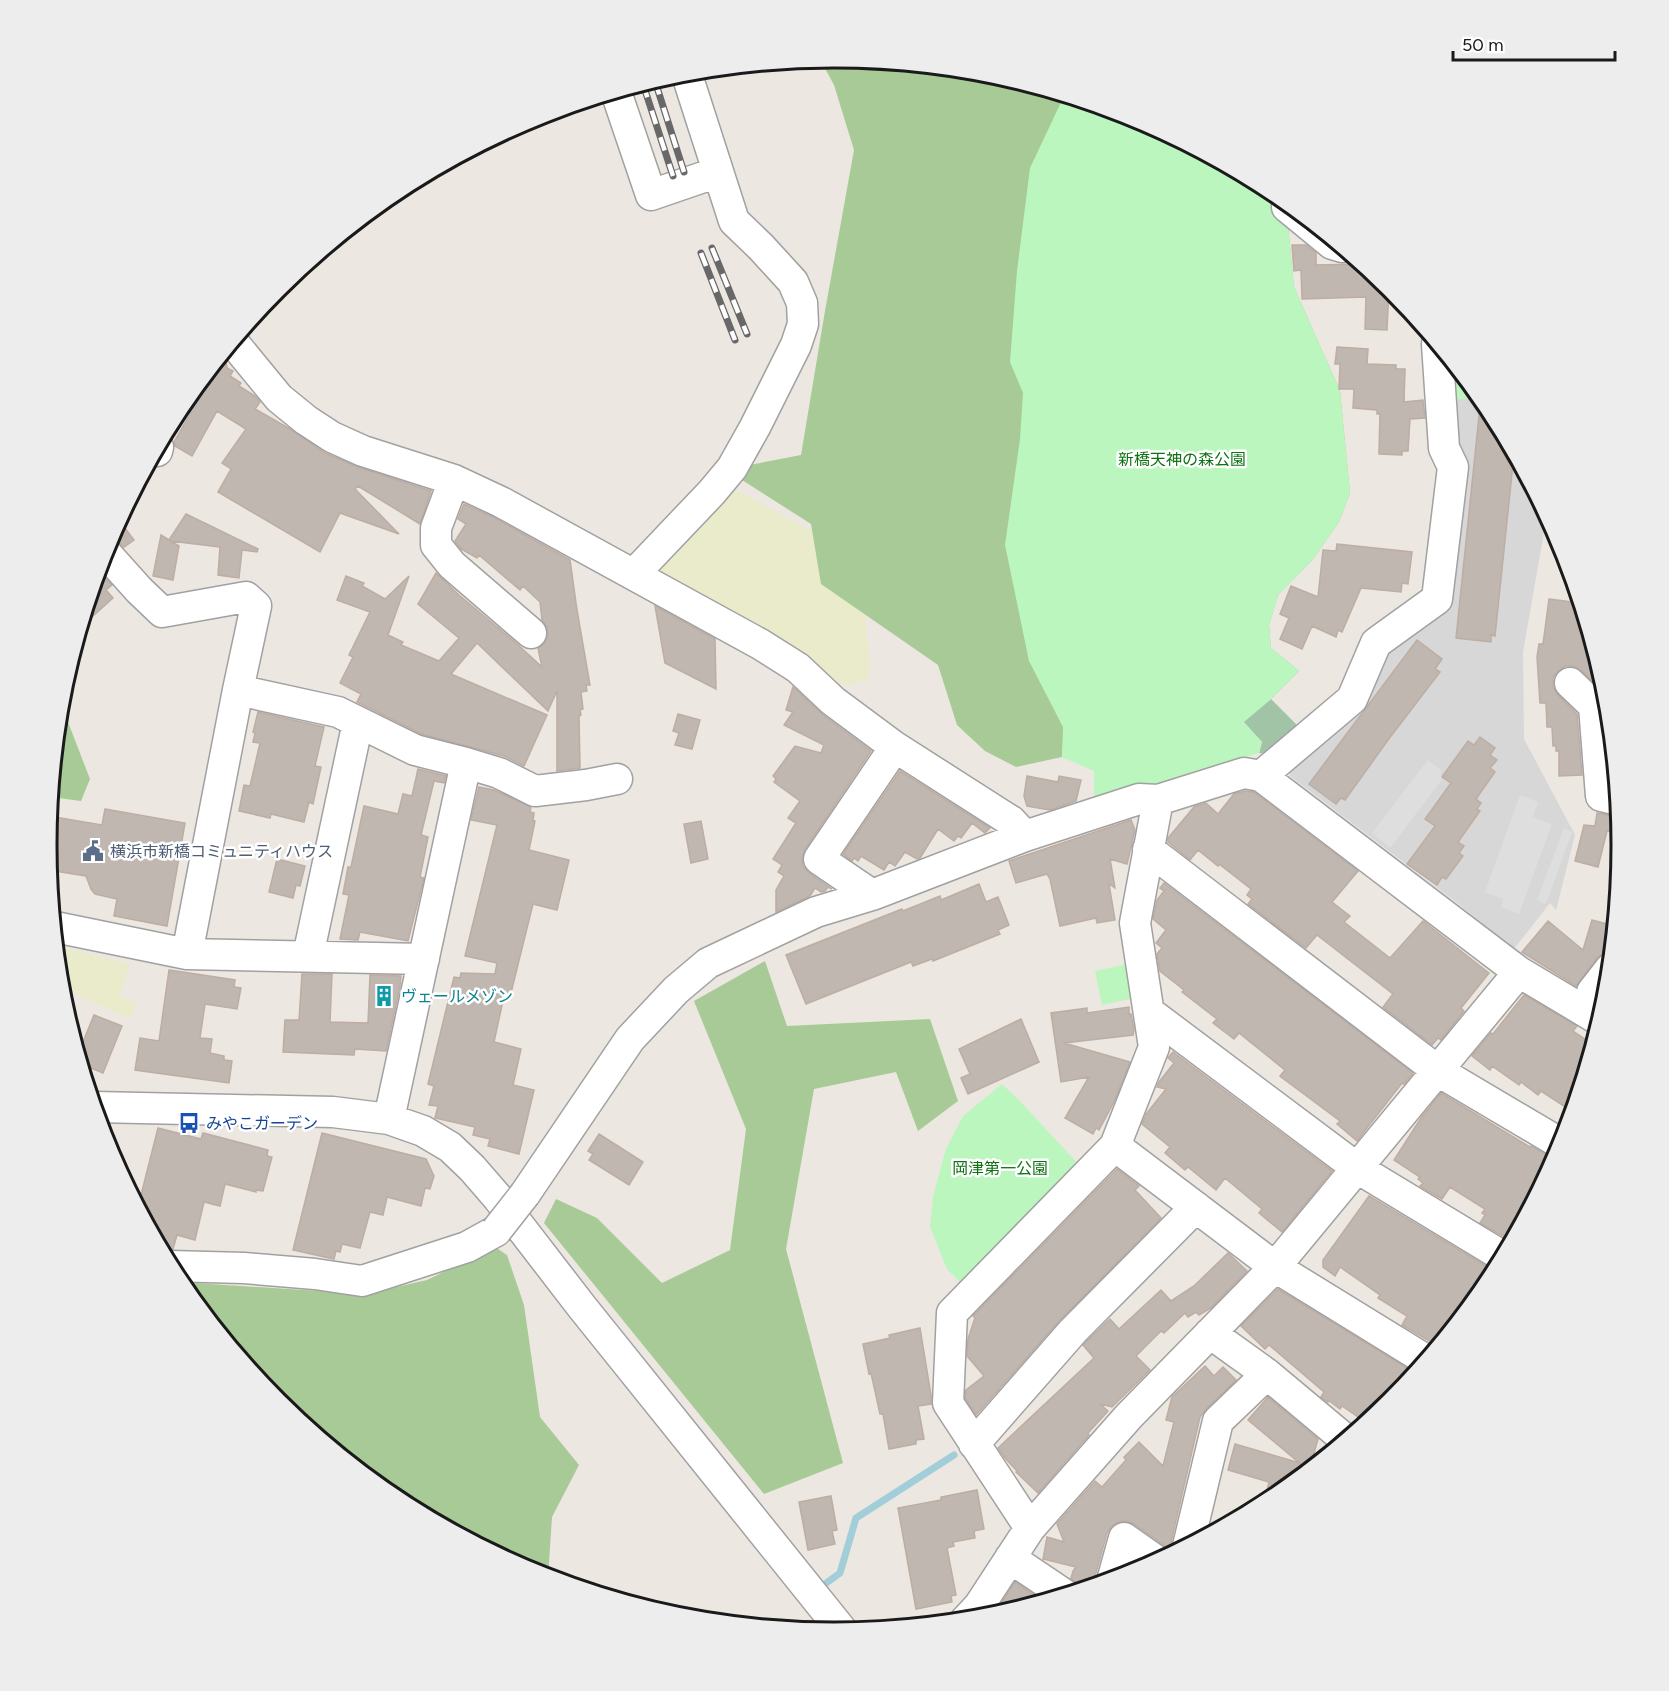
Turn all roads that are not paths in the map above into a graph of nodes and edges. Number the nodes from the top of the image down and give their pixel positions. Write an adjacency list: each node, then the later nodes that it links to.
1 (689, 82): 3 (street)
2 (618, 99): 3 (street)
3 (718, 172): 8 (street)
4 (238, 348): 6 (street)
5 (1438, 356): 17 (street)
6 (454, 480): 8 (street); 9 (street)
7 (112, 558): 11 (street)
8 (634, 574): 15 (street)
9 (531, 633)
10 (1570, 683): 12 (street)
11 (238, 690): 13 (street); 25 (street)
12 (1599, 705)
13 (358, 722): 16 (street); 26 (street)
14 (1602, 724): 19 (street)
15 (895, 747): 21 (street); 23 (street)
16 (466, 763): 18 (street); 27 (street)
17 (1261, 776): 20 (street); 28 (street)
18 (617, 779)
19 (1610, 798)
20 (1158, 800): 21 (street); 22 (street)
21 (1025, 836): 23 (street)
22 (1148, 849): 30 (street); 31 (street)
23 (872, 895): 39 (street, bridge)
24 (62, 928): 25 (street)
25 (187, 954): 26 (street)
26 (308, 956): 27 (street)
27 (424, 959): 33 (street)
28 (1520, 972): 29 (street); 31 (street)
29 (1594, 998)
30 (1149, 1012): 35 (street); 36 (street)
31 (1438, 1071): 34 (street); 36 (street)
32 (103, 1107): 33 (street)
33 (389, 1119): 53 (street)
34 (1554, 1140)
35 (1115, 1146): 37 (street); 45 (street)
36 (1358, 1168): 38 (street); 40 (street)
37 (1196, 1207): 40 (street); 45 (street)
38 (1496, 1252)
39 (181, 1267)
40 (1275, 1267): 41 (street); 42 (street)
41 (1210, 1334): 43 (street); 46 (street)
42 (1420, 1356)
43 (1267, 1374): 44 (street); 47 (street)
44 (1335, 1440)
45 (974, 1444): 46 (street)
46 (1030, 1528): 49 (street)
47 (1190, 1536)
48 (1150, 1556): 50 (street)
49 (1010, 1558): 51 (street); 52 (street)
50 (1115, 1570)
51 (1058, 1590)
52 (976, 1610)
53 (836, 1623)

